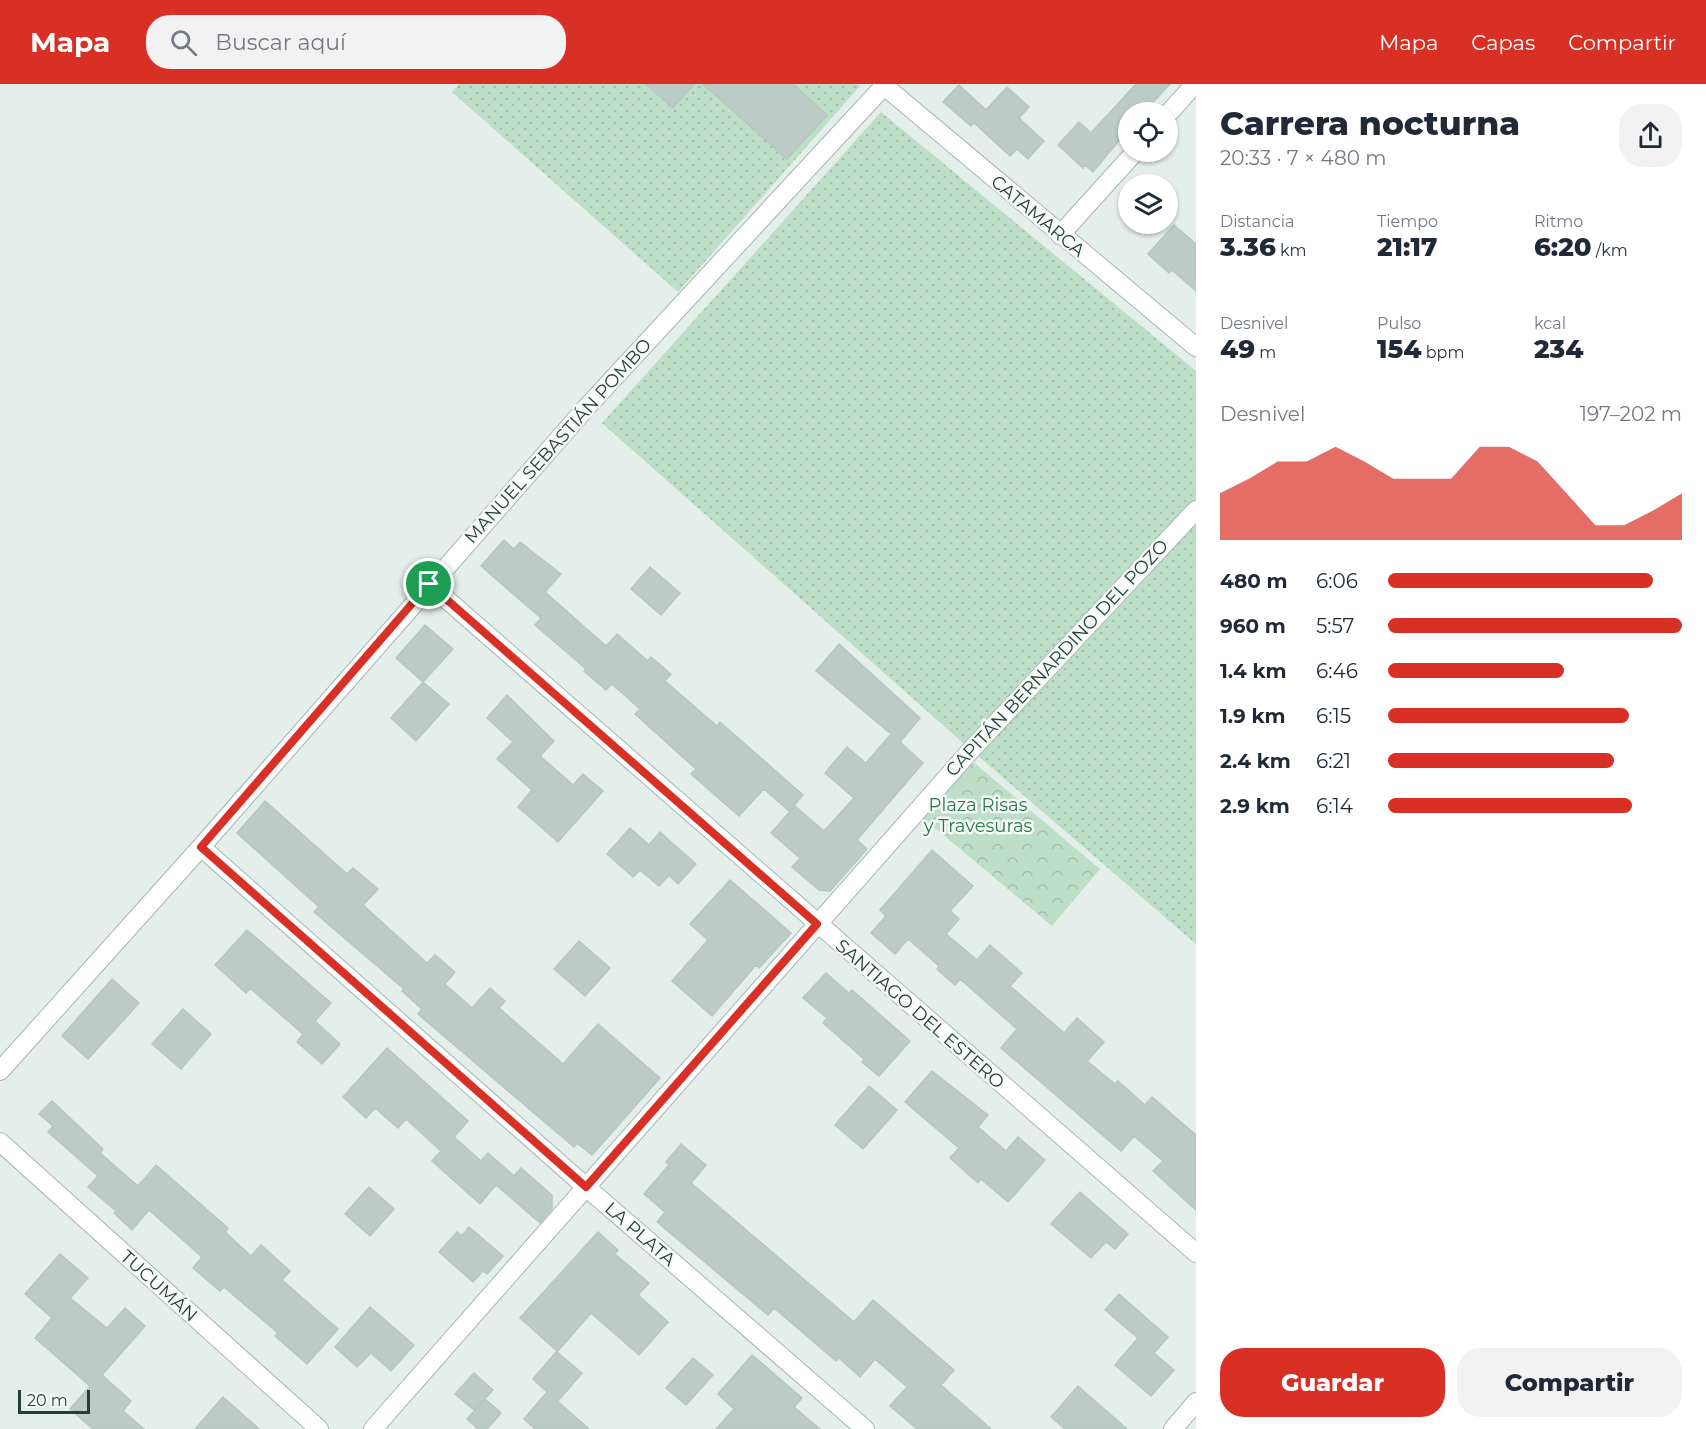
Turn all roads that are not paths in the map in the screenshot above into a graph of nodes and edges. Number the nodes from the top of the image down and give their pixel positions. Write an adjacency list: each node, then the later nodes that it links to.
1 (1195, 84): 3 (street)
2 (883, 85): 5 (street, CATAMARCA); 8 (street, MANUEL SEBASTIÁN POMBO)
3 (1178, 103)
4 (1126, 162): 5 (street)
5 (1060, 235): 6 (street, CATAMARCA)
6 (1196, 346)
7 (1196, 510): 10 (street, CAPITÁN BERNARDINO DEL POZO)
8 (429, 584): 9 (street, MANUEL SEBASTIÁN POMBO); 10 (street, SANTIAGO DEL ESTERO)
9 (201, 847): 11 (street, MANUEL SEBASTIÁN POMBO); 13 (street, LA PLATA)
10 (817, 924): 13 (street, CAPITÁN BERNARDINO DEL POZO); 14 (street, SANTIAGO DEL ESTERO)
11 (0, 1071)
12 (0, 1142): 16 (street, TUCUMÁN)
13 (586, 1187): 17 (street, CAPITÁN BERNARDINO DEL POZO); 18 (street, LA PLATA)
14 (1196, 1254)
15 (1196, 1402): 19 (street)
16 (319, 1429)
17 (373, 1429)
18 (865, 1429)
19 (1173, 1429)

